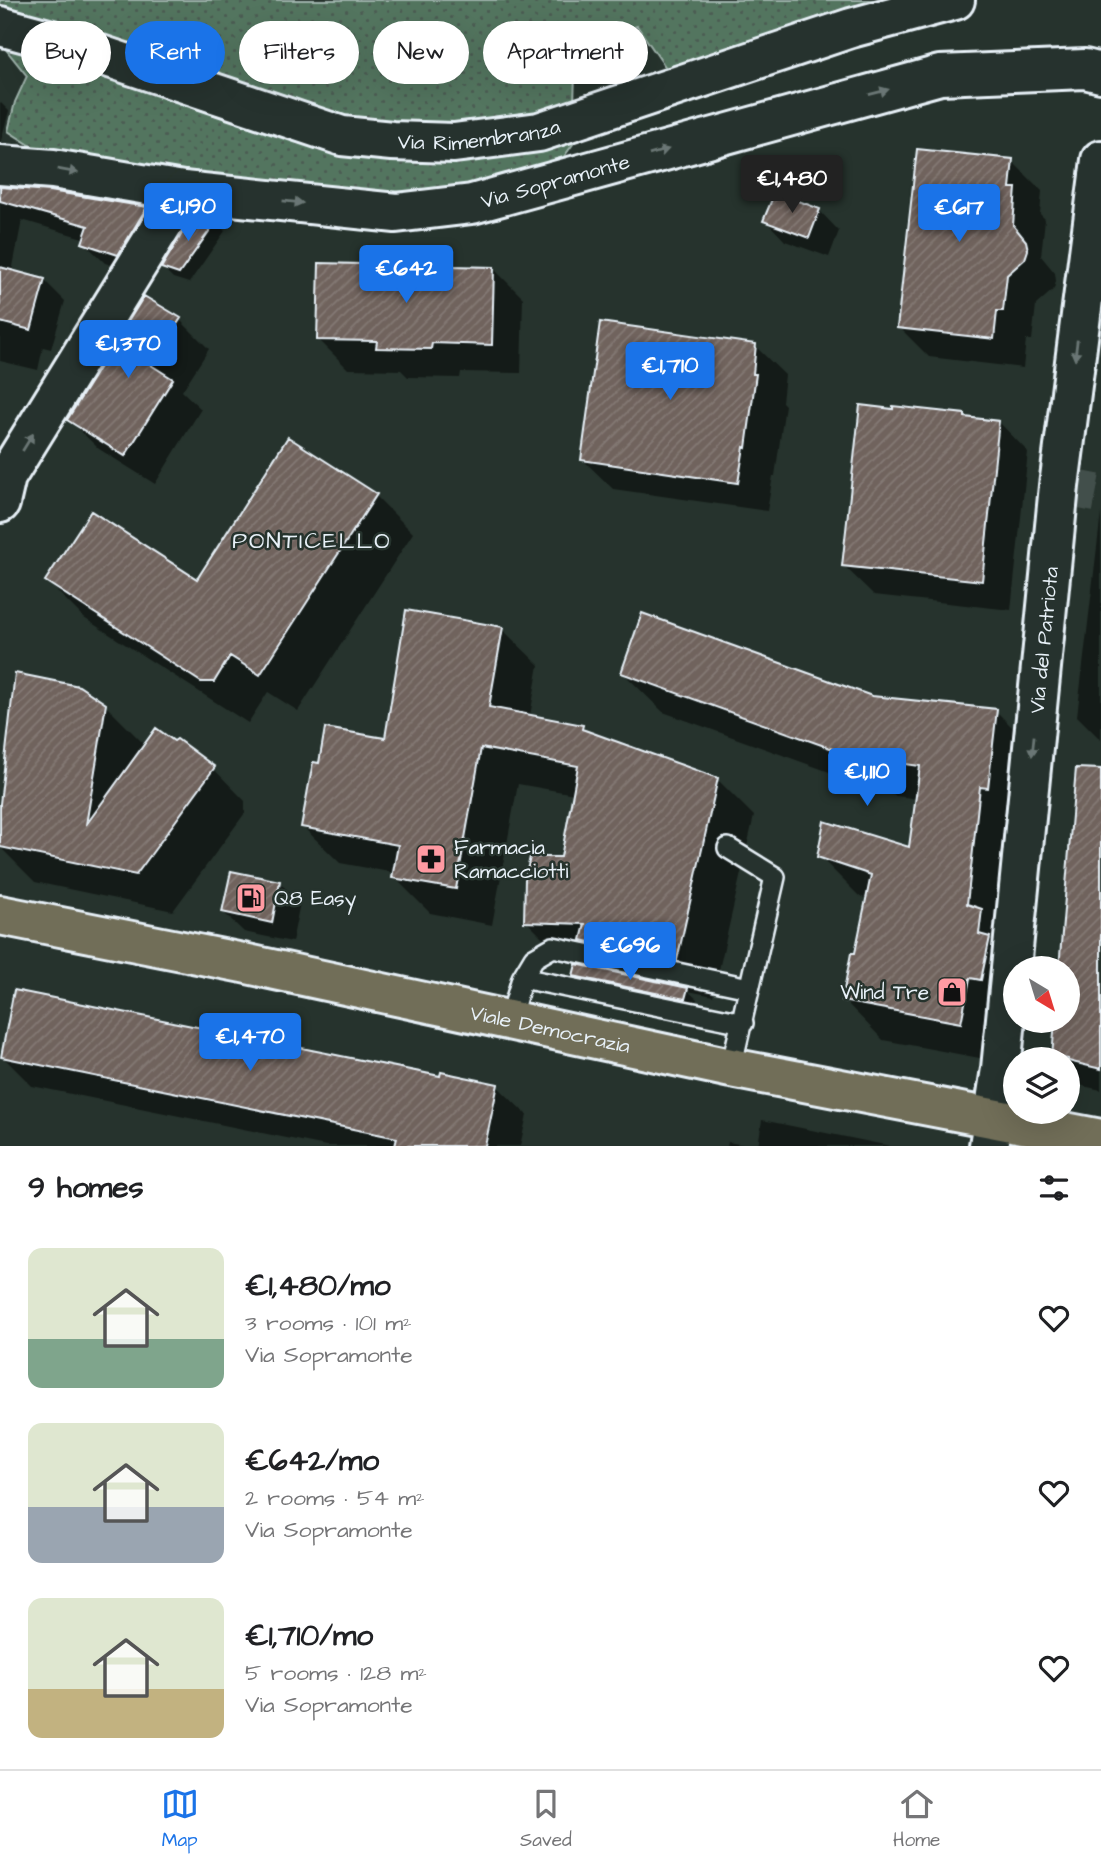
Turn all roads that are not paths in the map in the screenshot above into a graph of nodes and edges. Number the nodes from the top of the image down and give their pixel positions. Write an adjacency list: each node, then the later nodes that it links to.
1 (955, 0): 2 (street, Via Rimembranza)
2 (0, 26)
3 (1101, 73): 6 (street, Via Sopramonte, one-way to 3)
4 (1101, 160): 15 (street, Via del Patriota, one-way to 15)
5 (0, 165): 6 (street, Via Sopramonte, one-way to 6)
6 (183, 191): 7 (street, one-way to 6)
7 (0, 503)
8 (728, 848): 11 (lane)
9 (0, 915): 12 (main road, Viale Democrazia)
10 (522, 978): 11 (lane); 12 (lane); 13 (lane)
11 (749, 988): 13 (lane)
12 (510, 1020): 14 (main road, Viale Democrazia)
13 (743, 1023): 14 (lane)
14 (731, 1068): 15 (main road, Viale Democrazia)
15 (990, 1133): 16 (main road, Viale Democrazia)
16 (1101, 1139)

